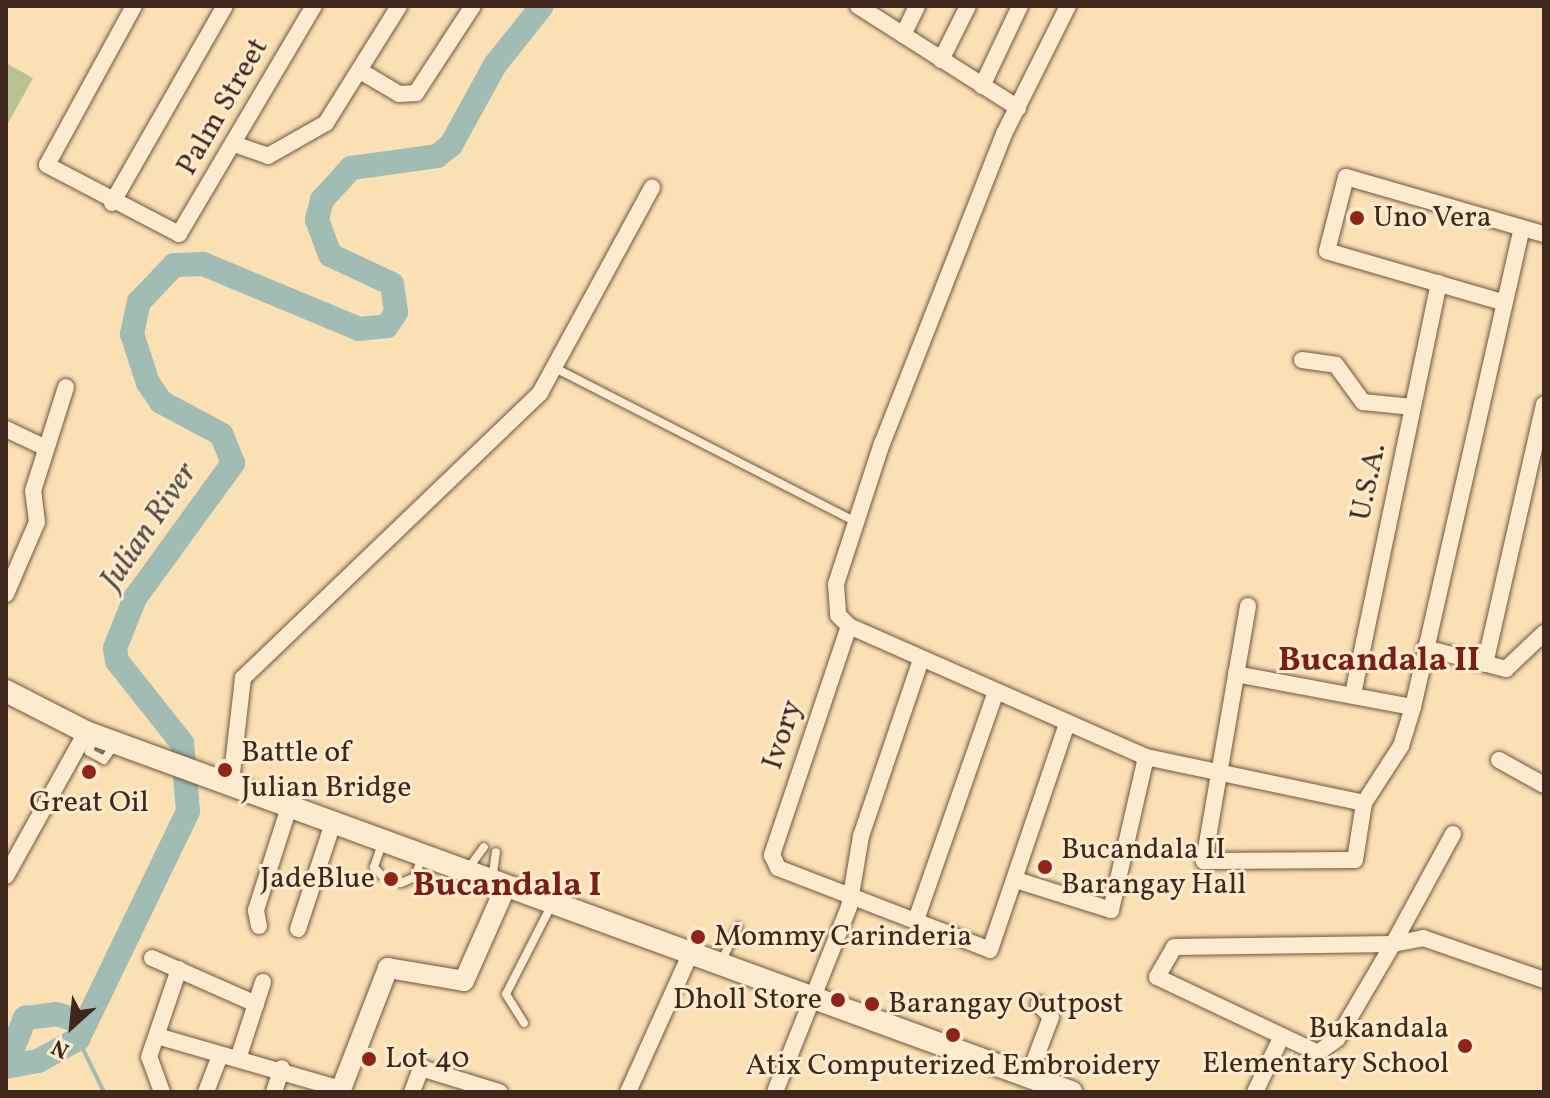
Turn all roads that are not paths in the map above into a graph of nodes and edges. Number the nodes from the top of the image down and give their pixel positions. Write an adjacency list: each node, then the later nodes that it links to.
1 (134, 6): 18 (street)
2 (225, 6): 18 (street)
3 (314, 6): 16 (street, Palm Street)
4 (399, 6): 13 (street)
5 (473, 6): 13 (street)
6 (917, 6): 11 (street)
7 (968, 6): 12 (street)
8 (1020, 6): 14 (street)
9 (1068, 6): 15 (street)
10 (863, 7): 11 (street)
11 (903, 35): 12 (street)
12 (941, 60): 14 (street)
13 (362, 72): 16 (street)
14 (982, 86): 15 (street)
15 (1018, 108): 30 (street)
16 (234, 144): 18 (street, Palm Street)
17 (652, 188): 24 (street)
18 (112, 203)
19 (1522, 228): 20 (street); 21 (street); 22 (street)
20 (1544, 234)
21 (1439, 283): 22 (street); 27 (street, U.S.A.)
22 (1502, 302): 35 (street)
23 (1302, 360): 27 (street)
24 (555, 368): 30 (lane); 48 (street)
25 (66, 387): 29 (street)
26 (1544, 405): 37 (street)
27 (1413, 407): 41 (street, U.S.A.)
28 (6, 429): 29 (street)
29 (46, 448): 31 (street)
30 (856, 522): 33 (street)
31 (6, 594)
32 (1248, 606): 38 (street)
33 (849, 626): 36 (street); 64 (street, Ivory)
34 (1544, 633): 37 (street)
35 (1425, 648): 37 (street); 42 (street)
36 (921, 660): 40 (street); 64 (street)
37 (1485, 664)
38 (1236, 674): 41 (street); 47 (street)
39 (6, 691): 44 (main road)
40 (995, 694): 43 (street); 66 (street)
41 (1353, 694): 42 (street)
42 (1413, 707): 50 (street)
43 (1067, 724): 45 (street); 61 (street)
44 (99, 737): 48 (main road); 60 (street)
45 (1146, 757): 47 (street); 61 (street)
46 (1499, 760): 49 (street)
47 (1214, 774): 50 (street); 50 (street)
48 (224, 779): 51 (main road)
49 (1544, 785)
50 (1364, 803)
51 (290, 804): 52 (main road); 67 (street)
52 (334, 820): 54 (main road); 69 (street)
53 (1453, 834): 70 (street)
54 (383, 841): 57 (main road); 59 (lane)
55 (484, 847): 58 (lane)
56 (496, 852): 63 (lane)
57 (422, 856): 58 (main road); 62 (lane)
58 (467, 871): 63 (main road)
59 (381, 875)
60 (6, 876)
61 (1016, 880): 66 (street)
62 (401, 883)
63 (499, 884): 65 (main road); 88 (street)
64 (853, 895): 66 (street); 77 (street)
65 (552, 903): 71 (main road); 80 (lane)
66 (916, 920)
67 (259, 926)
68 (738, 927): 73 (lane)
69 (298, 929)
70 (1393, 944): 75 (street); 82 (street); 82 (street)
71 (690, 955): 73 (main road); 94 (street)
72 (152, 958): 74 (street)
73 (719, 966): 77 (main road)
74 (179, 969): 78 (street); 81 (street)
75 (1544, 980)
76 (263, 982): 78 (street)
77 (810, 1001): 86 (main road); 95 (street)
78 (256, 1004): 84 (street)
79 (1039, 1004): 86 (street)
80 (524, 1023)
81 (157, 1036): 83 (street); 89 (street)
82 (1280, 1040): 97 (street)
83 (219, 1058): 84 (street); 90 (street)
84 (238, 1059): 85 (street)
85 (282, 1068): 88 (street); 91 (street)
86 (1028, 1078): 96 (main road)
87 (471, 1087): 92 (street); 93 (street)
88 (340, 1090)
89 (162, 1092)
90 (206, 1092)
91 (274, 1092)
92 (412, 1092)
93 (499, 1092)
94 (628, 1092)
95 (775, 1092)
96 (1071, 1092)
97 (1255, 1092)

